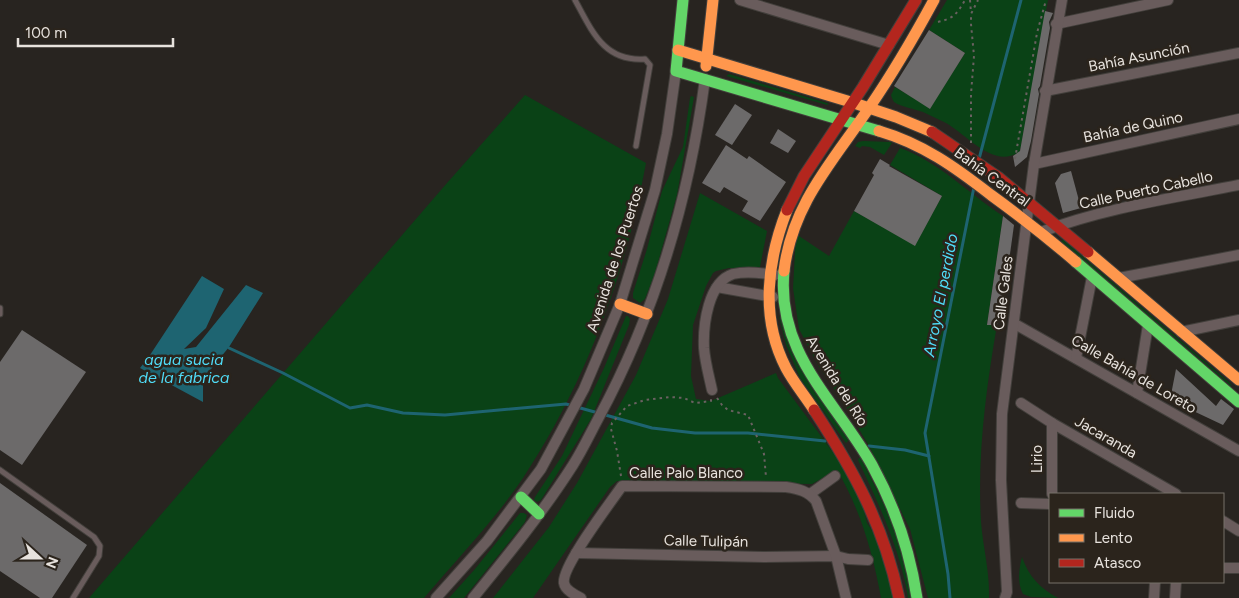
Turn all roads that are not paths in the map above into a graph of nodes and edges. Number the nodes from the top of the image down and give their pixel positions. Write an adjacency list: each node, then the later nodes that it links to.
1 (575, 0): 22 (lane)
2 (683, 0): 11 (street, Avenida de los Puertos)
3 (713, 0): 13 (street)
4 (740, 0): 10 (street)
5 (917, 0): 8 (street); 10 (street)
6 (1062, 0): 9 (street, Calle Gales)
7 (1168, 0): 9 (street)
8 (932, 3): 18 (street, Avenida del Río)
9 (1056, 24): 16 (street, Calle Gales)
10 (889, 46): 17 (street)
11 (678, 50): 13 (street, Bahía Central); 14 (street, Avenida de los Puertos)
12 (1239, 53): 16 (street, Bahía Asunción)
13 (706, 58): 15 (street); 17 (street, Bahía Central)
14 (676, 71): 15 (street, Bahía Central); 41 (street, Avenida de los Puertos)
15 (705, 79): 20 (street, Bahía Central); 44 (street)
16 (1045, 91): 24 (street, Calle Gales)
17 (854, 103): 18 (street, Bahía Central); 20 (street)
18 (869, 108): 21 (street, Avenida del Río); 23 (street, Bahía Central)
19 (1239, 119): 24 (street, Bahía de Quino)
20 (842, 120): 21 (street, Bahía Central); 31 (street)
21 (857, 125): 25 (street, Bahía Central); 32 (street, Avenida del Río)
22 (636, 146)
23 (968, 152): 25 (street); 27 (street, Bahía Central)
24 (1034, 164): 27 (street, Calle Gales)
25 (958, 170): 28 (street, Bahía Central)
26 (1239, 185): 29 (street, Calle Puerto Cabello)
27 (1030, 202): 28 (street, Calle Gales); 29 (street, Bahía Central)
28 (1027, 222): 30 (street, Bahía Central); 46 (street, Calle Gales)
29 (1059, 226): 30 (street, Calle Puerto Cabello); 37 (street, Bahía Central)
30 (1041, 232): 36 (street, Bahía Central)
31 (774, 245): 32 (street); 34 (street)
32 (788, 249): 35 (street, Avenida del Río)
33 (1239, 255): 37 (street)
34 (769, 274): 35 (street); 38 (street); 39 (street)
35 (784, 276): 40 (street, Avenida del Río)
36 (1092, 277): 47 (street, Bahía Central); 49 (street)
37 (1119, 278): 48 (street, Bahía Central)
38 (717, 287): 39 (street); 51 (street)
39 (768, 296): 40 (street); 58 (street)
40 (784, 299): 56 (street, Avenida del Río)
41 (620, 304): 44 (street); 63 (street, Avenida de los Puertos)
42 (0, 308): 43 (lane)
43 (0, 314)
44 (647, 314): 67 (street)
45 (1239, 320): 48 (street)
46 (1014, 324): 49 (street, Calle Bahía de Loreto); 77 (street, Calle Gales)
47 (1148, 325): 52 (street); 53 (street, Bahía Central)
48 (1181, 332): 50 (street, Bahía Central)
49 (1076, 358): 52 (street, Calle Bahía de Loreto)
50 (1239, 380)
51 (712, 390)
52 (1137, 393): 57 (street, Calle Bahía de Loreto)
53 (1237, 398)
54 (1022, 403): 55 (street, Jacaranda)
55 (1052, 423): 61 (street, Lirio); 62 (street, Jacaranda)
56 (861, 447): 58 (street); 84 (street, Avenida del Río)
57 (1239, 451)
58 (846, 458): 83 (street)
59 (0, 470): 79 (lane)
60 (835, 476): 64 (street)
61 (1052, 493)
62 (1174, 493)
63 (521, 497): 67 (street); 80 (street, Avenida de los Puertos)
64 (813, 497): 70 (street, Calle Palo Blanco); 71 (street)
65 (1021, 503): 66 (street)
66 (1049, 504)
67 (539, 514): 81 (street)
68 (1224, 522): 69 (street)
69 (1239, 531)
70 (576, 554): 71 (street, Calle Tulipán); 78 (street, Calle Palo Blanco)
71 (836, 556): 72 (street, Calle Tulipán); 82 (street)
72 (868, 560)
73 (1224, 568): 74 (street)
74 (1239, 568)
75 (1156, 583): 85 (street)
76 (1176, 583): 86 (street)
77 (1007, 596)
78 (578, 597)
79 (73, 598)
80 (436, 598)
81 (473, 598)
82 (846, 598)
83 (900, 598)
84 (916, 598)
85 (1154, 598)
86 (1175, 598)

